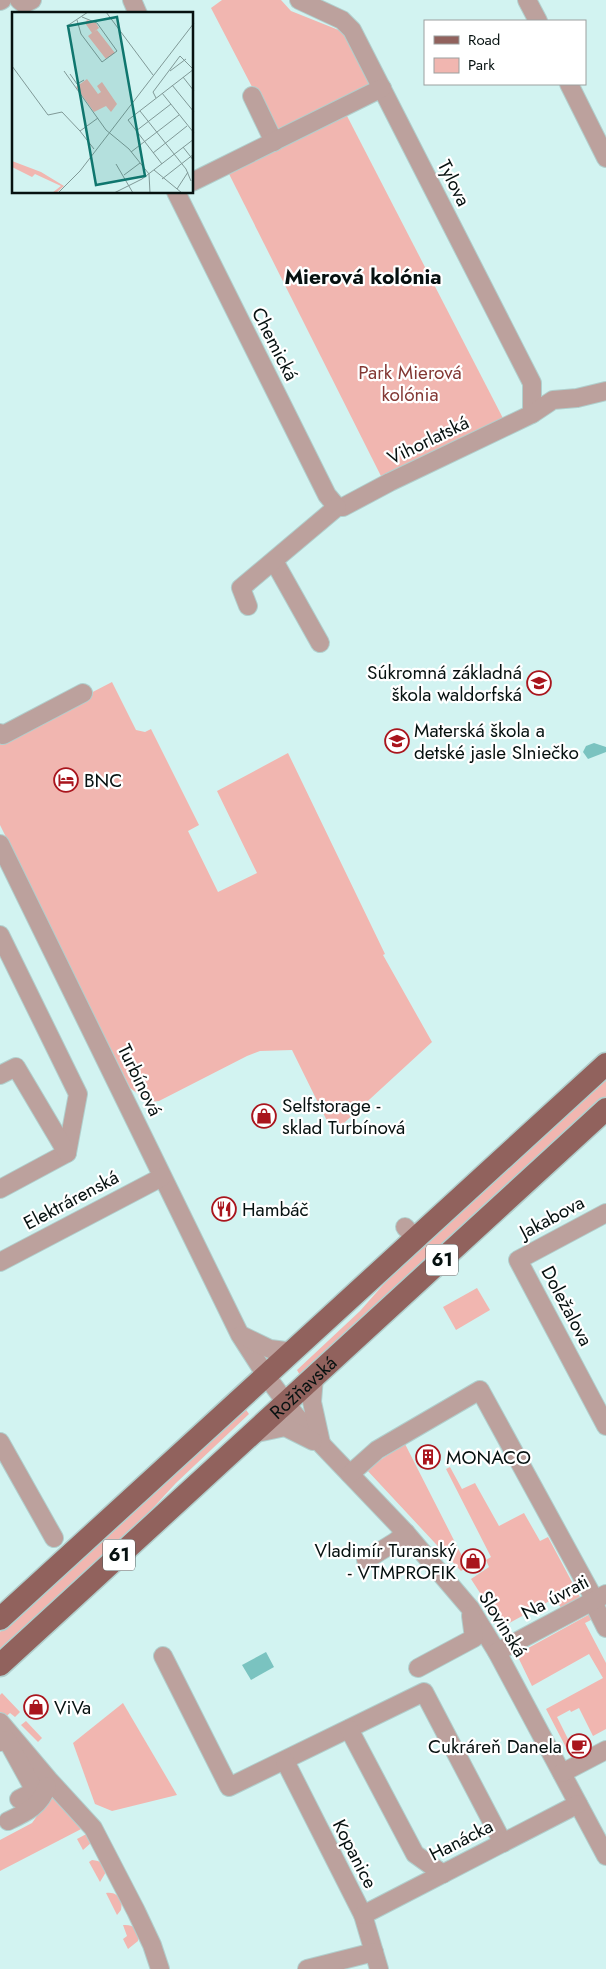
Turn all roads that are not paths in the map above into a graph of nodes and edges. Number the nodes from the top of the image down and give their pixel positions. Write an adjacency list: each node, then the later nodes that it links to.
1 (19, 0): 2 (street)
2 (32, 0)
3 (132, 0): 6 (street)
4 (302, 0): 9 (street, Tylova)
5 (528, 0): 7 (street)
6 (137, 12)
7 (538, 20)
8 (570, 85): 12 (street)
9 (382, 88): 11 (street); 16 (street, Tylova)
10 (252, 96): 11 (street)
11 (274, 142): 13 (street)
12 (606, 158)
13 (194, 181)
14 (177, 194): 17 (street, Chemická)
15 (606, 391): 16 (street, Vihorlatská)
16 (532, 414): 17 (street, Vihorlatská)
17 (340, 507): 18 (street, Vihorlatská)
18 (274, 561): 19 (street, Vihorlatská); 20 (street)
19 (248, 606)
20 (320, 643)
21 (83, 693): 22 (street)
22 (0, 733)
23 (0, 844): 29 (street, Turbínová)
24 (0, 935): 28 (street)
25 (606, 1064): 35 (main road, Rožňavská / 61)
26 (0, 1075): 28 (street)
27 (606, 1109): 37 (main road, Rožňavská / 61)
28 (67, 1154): 30 (street)
29 (162, 1177): 33 (street, Elektrárenská); 34 (street, Turbínová)
30 (0, 1189)
31 (606, 1213): 32 (street, Jakabova)
32 (518, 1260): 39 (street, Doležalova)
33 (0, 1262)
34 (240, 1335): 35 (street); 36 (street, Turbínová)
35 (294, 1352): 36 (main road, Rožňavská / 61)
36 (267, 1377): 38 (street, Turbínová); 50 (main road, Rožňavská / 61)
37 (314, 1378): 38 (main road, Rožňavská / 61); 43 (street)
38 (286, 1403): 41 (main road, Rožňavská / 61); 43 (street, Slovinská)
39 (602, 1408): 40 (street, Doležalova)
40 (606, 1426)
41 (252, 1434): 43 (street, Slovinská); 54 (main road, Rožňavská / 61)
42 (0, 1442): 46 (street)
43 (322, 1445): 44 (street, Slovinská)
44 (350, 1474): 45 (street, Slovinská); 48 (street)
45 (406, 1533): 47 (street); 49 (street, Slovinská)
46 (54, 1538)
47 (366, 1560)
48 (600, 1597): 51 (street); 52 (street, Na úvrati)
49 (470, 1608): 52 (street, Slovinská); 55 (street)
50 (0, 1619)
51 (606, 1628)
52 (498, 1652): 61 (street, Slovinská)
53 (163, 1656): 60 (street)
54 (0, 1665)
55 (418, 1668)
56 (0, 1722): 62 (street)
57 (349, 1730): 60 (street); 66 (street); 68 (street)
58 (0, 1742): 63 (street)
59 (606, 1750): 61 (street)
60 (285, 1762): 69 (street, Kopanice)
61 (562, 1774): 64 (street, Slovinská)
62 (49, 1780): 65 (street); 71 (street)
63 (19, 1799)
64 (578, 1804): 66 (street, Hanácka); 67 (street, Slovinská)
65 (8, 1821)
66 (503, 1843): 68 (street, Hanácka)
67 (606, 1856)
68 (443, 1874): 69 (street, Hanácka)
69 (362, 1915): 70 (street, Kopanice)
70 (374, 1952): 72 (street); 73 (street, Kopanice)
71 (160, 1969)
72 (307, 1969)
73 (379, 1969)

